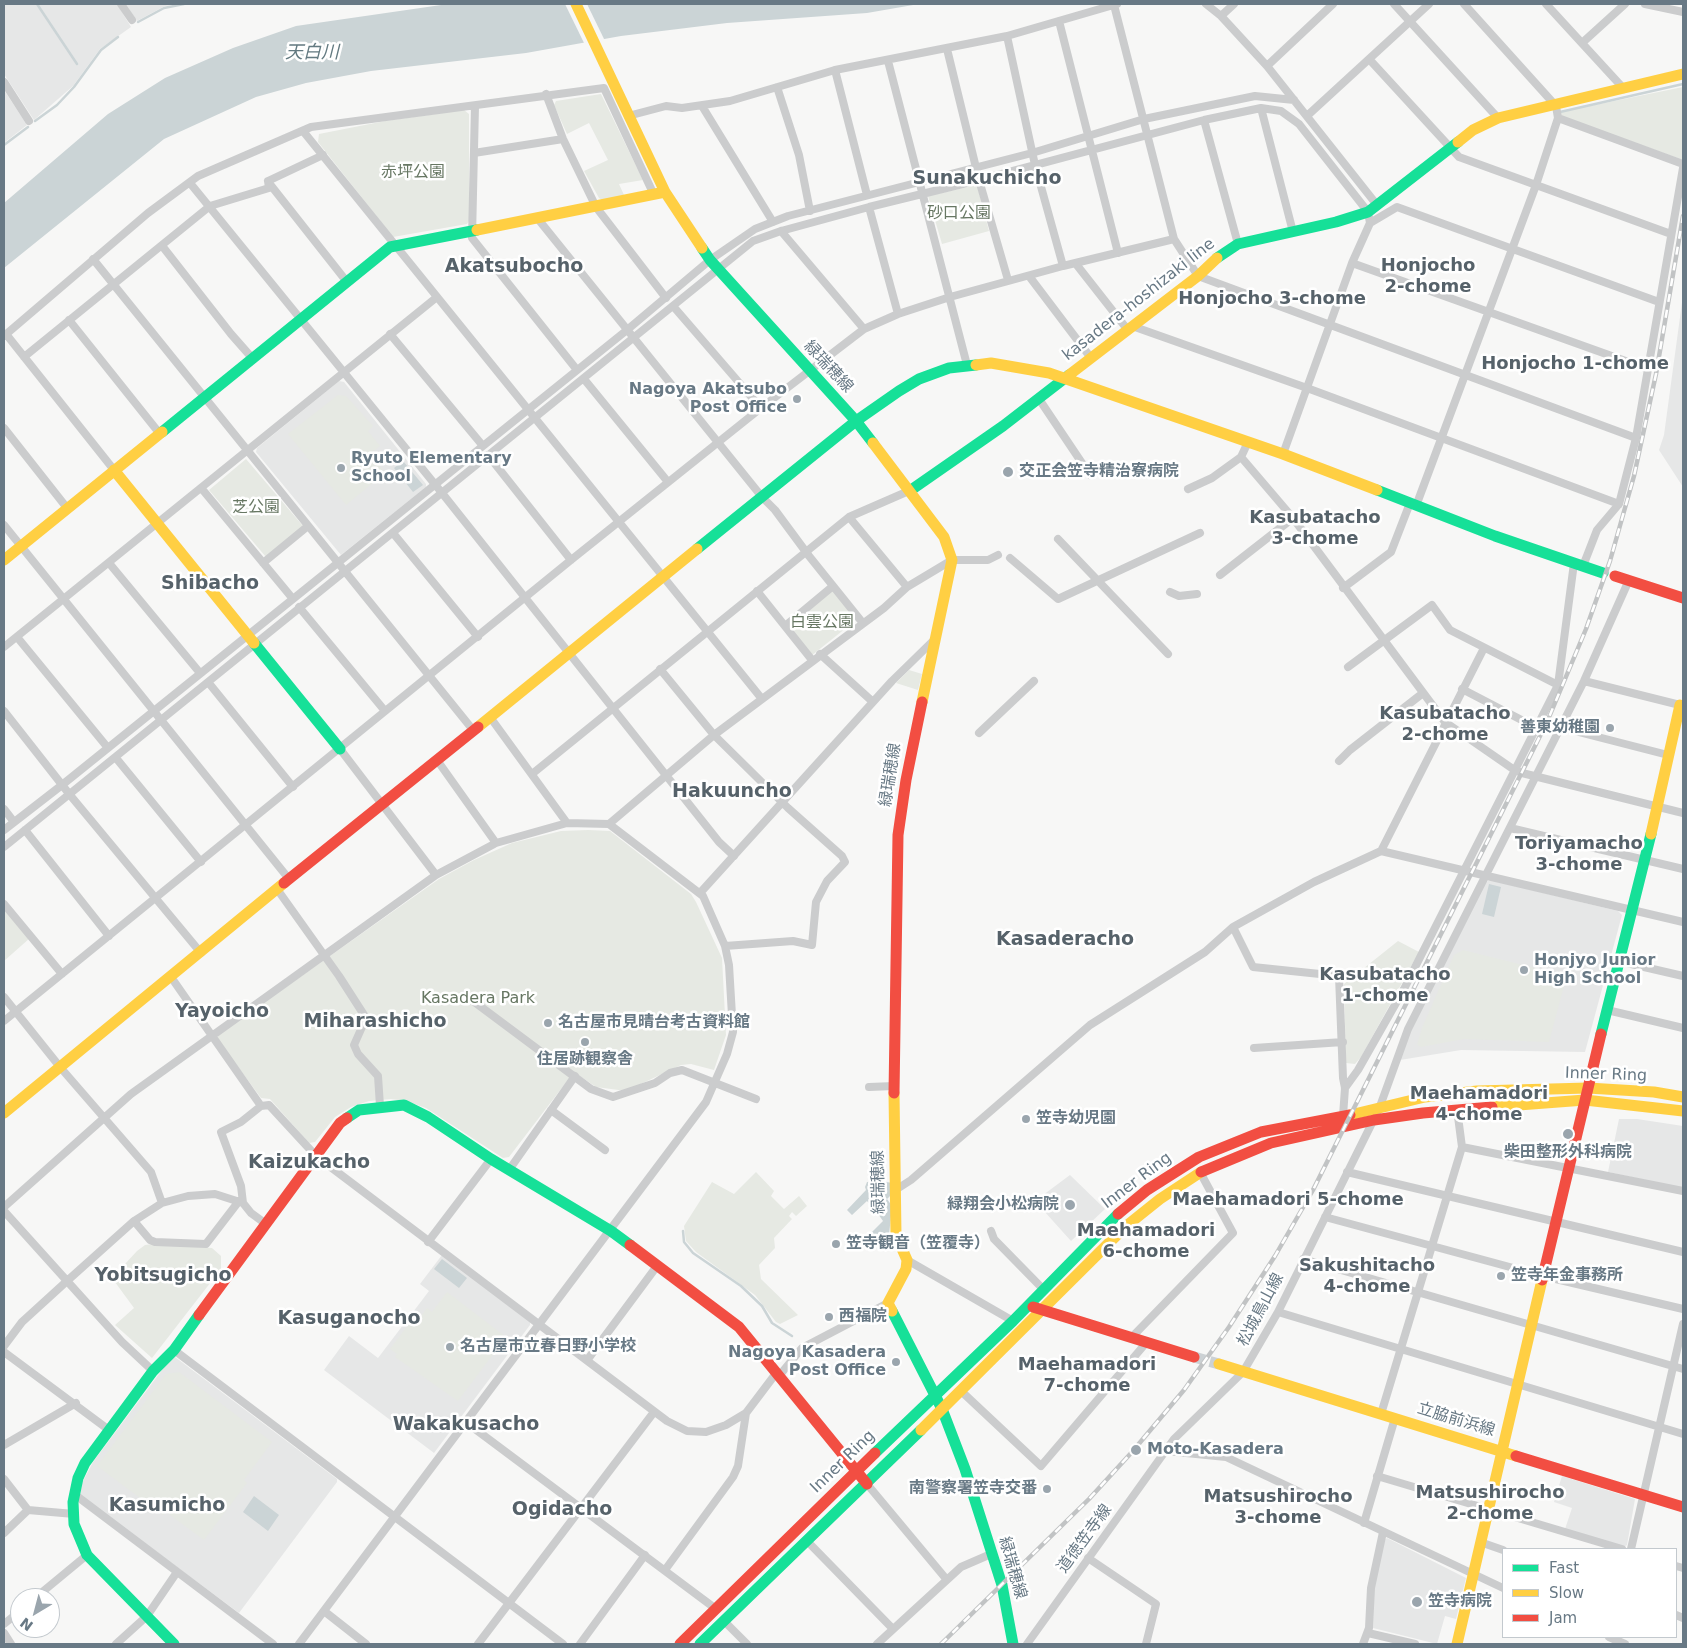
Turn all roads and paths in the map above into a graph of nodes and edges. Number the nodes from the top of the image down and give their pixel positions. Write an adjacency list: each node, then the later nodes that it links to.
1 (122, 4): 15 (street)
2 (576, 4): 36 (street, 緑瑞穂線)
3 (1116, 4): 16 (street); 39 (street)
4 (1206, 4): 14 (street)
5 (1234, 4): 14 (street)
6 (1333, 4): 23 (street)
7 (1394, 4): 17 (street)
8 (1429, 4): 17 (street)
9 (1464, 4): 33 (street)
10 (1546, 4): 19 (street)
11 (1625, 4): 19 (street)
12 (1645, 4): 13 (street)
13 (1683, 12)
14 (1221, 16): 23 (street)
15 (132, 20)
16 (1059, 21): 18 (street); 44 (street)
17 (1410, 21): 21 (street); 37 (street)
18 (1006, 36): 20 (street); 49 (street)
19 (1582, 43): 28 (street)
20 (947, 49): 22 (street); 53 (street)
21 (1369, 59): 35 (street); 46 (street)
22 (888, 61): 24 (street); 57 (street)
23 (1266, 66): 30 (street)
24 (835, 70): 27 (street); 62 (street)
25 (1683, 74): 28 (street, kasadera-hoshizaki line)
26 (4, 82): 41 (street)
27 (777, 87): 32 (street); 66 (street)
28 (1624, 89): 33 (street, kasadera-hoshizaki line)
29 (546, 94): 31 (street); 45 (street); 61 (street)
30 (1294, 100): 35 (street); 39 (street)
31 (474, 106): 42 (street); 48 (street)
32 (702, 106): 36 (street); 69 (street)
33 (1556, 106): 37 (street, kasadera-hoshizaki line); 38 (street)
34 (1261, 108): 40 (street); 67 (street); 72 (street)
35 (1308, 115): 67 (street)
36 (628, 116): 61 (street, 緑瑞穂線)
37 (1498, 118): 46 (street, kasadera-hoshizaki line)
38 (1558, 118): 51 (street); 59 (street)
39 (1144, 119): 43 (street); 44 (street)
40 (1204, 120): 43 (street); 75 (street)
41 (29, 121)
42 (303, 131): 50 (street); 58 (street)
43 (1148, 134): 47 (street); 74 (street)
44 (1089, 137): 47 (street); 49 (street)
45 (563, 140): 48 (street); 65 (street)
46 (1449, 147): 59 (street); 67 (street, kasadera-hoshizaki line)
47 (1090, 150): 52 (street); 79 (street)
48 (474, 153): 70 (street)
49 (1032, 153): 52 (street); 53 (street)
50 (323, 155): 56 (street); 76 (street)
51 (1683, 164)
52 (1035, 165): 55 (street); 84 (street)
53 (976, 167): 55 (street); 57 (street)
54 (1683, 168): 73 (street)
55 (979, 180): 60 (street); 88 (street)
56 (268, 181): 63 (street); 89 (street)
57 (919, 182): 60 (street); 62 (street)
58 (190, 183): 63 (street); 80 (street)
59 (1536, 186): 73 (street); 78 (street)
60 (922, 193): 64 (street); 92 (street)
61 (659, 194): 65 (street); 81 (street, 緑瑞穂線)
62 (867, 196): 66 (street)
63 (210, 206): 77 (street); 99 (street)
64 (869, 206): 71 (street); 97 (street)
65 (596, 207): 68 (street); 93 (street)
66 (810, 211): 69 (street)
67 (1372, 213): 72 (street, kasadera-hoshizaki line); 78 (street); 82 (street)
68 (538, 219): 70 (street); 103 (street)
69 (773, 222): 81 (street)
70 (471, 230): 76 (street); 112 (street)
71 (781, 231): 85 (street); 102 (street)
72 (1293, 232): 75 (street, kasadera-hoshizaki line)
73 (1670, 234): 94 (street)
74 (1174, 239): 79 (street); 87 (street)
75 (1238, 244): 87 (street, kasadera-hoshizaki line)
76 (394, 246): 89 (street); 91 (street)
77 (163, 247): 90 (street); 109 (street)
78 (1511, 248): 94 (street); 96 (street)
79 (1118, 254): 83 (street)
80 (94, 259): 90 (street); 105 (street)
81 (710, 260): 85 (street, 緑瑞穂線); 93 (street)
82 (1352, 263): 96 (street); 100 (street)
83 (1076, 264): 84 (street); 101 (street)
84 (1063, 266): 86 (street)
85 (718, 270): 95 (street); 113 (street, 緑瑞穂線)
86 (1029, 276): 88 (street); 108 (street)
87 (1198, 276): 100 (street); 101 (street, kasadera-hoshizaki line)
88 (1008, 280): 92 (street)
89 (346, 282): 99 (street)
90 (115, 286): 98 (street); 119 (street)
91 (437, 297): 104 (street); 122 (street)
92 (950, 297): 97 (street); 110 (street)
93 (666, 298): 103 (street)
94 (1659, 302): 111 (street)
95 (673, 306): 106 (street); 121 (street)
96 (1488, 313): 111 (street); 115 (street)
97 (898, 314): 102 (street)
98 (69, 320): 107 (street); 126 (street)
99 (302, 320): 109 (street); 114 (street)
100 (1330, 327): 115 (street); 118 (street)
101 (1130, 328): 108 (street, kasadera-hoshizaki line); 118 (street)
102 (864, 329): 113 (street)
103 (627, 330): 106 (street); 112 (street)
104 (390, 334): 114 (street); 131 (street)
105 (5, 335): 107 (street)
106 (634, 338): 117 (street); 130 (street)
107 (24, 357): 136 (street)
108 (1091, 358): 116 (street, kasadera-hoshizaki line)
109 (253, 359): 119 (street)
110 (967, 365): 116 (street); 124 (street)
111 (1648, 369): 128 (street)
112 (577, 370): 122 (street)
113 (808, 370): 121 (street); 124 (street, 緑瑞穂線)
114 (345, 372): 132 (street); 139 (street)
115 (1465, 376): 127 (street); 128 (street)
116 (1066, 378): 120 (street, kasadera-hoshizaki line); 129 (street)
117 (584, 379): 123 (street); 138 (street)
118 (1307, 388): 127 (street); 133 (street)
119 (205, 398): 126 (street); 132 (street)
120 (1039, 399): 137 (street); 142 (street, kasadera-hoshizaki line)
121 (761, 408): 130 (street)
122 (527, 410): 123 (street); 131 (street)
123 (534, 419): 134 (street); 151 (street)
124 (856, 421): 142 (street, 緑瑞穂線); 144 (street)
125 (4, 428): 147 (street)
126 (160, 434): 136 (street)
127 (1443, 438): 145 (street); 146 (street)
128 (1636, 438): 146 (street)
129 (1248, 442): 133 (street); 135 (street)
130 (719, 443): 138 (street); 144 (street)
131 (483, 446): 139 (street)
132 (247, 450): 140 (street); 153 (street)
133 (1283, 454): 145 (street)
134 (488, 455): 143 (street); 162 (street)
135 (1241, 457): 141 (street); 149 (street)
136 (114, 470): 147 (street); 150 (street)
137 (1090, 475)
138 (668, 482): 151 (street)
139 (435, 484): 143 (street); 165 (street)
140 (202, 489): 150 (street); 164 (street)
141 (1188, 489)
142 (911, 490): 148 (street); 163 (street, 緑瑞穂線)
143 (442, 493): 154 (street); 181 (street)
144 (762, 497): 158 (street); 172 (street)
145 (1413, 504): 167 (street); 177 (street)
146 (1619, 504): 167 (street)
147 (67, 508): 157 (street)
148 (849, 518): 158 (street); 176 (street)
149 (1293, 518): 170 (street); 177 (street)
150 (157, 523): 166 (street); 192 (street)
151 (618, 523): 162 (street); 172 (street)
152 (4, 525): 157 (street)
153 (308, 526): 164 (street); 165 (street)
154 (393, 532): 168 (street); 189 (street)
155 (1200, 533): 173 (street)
156 (1058, 539): 173 (street)
157 (21, 546): 161 (street); 183 (street)
158 (806, 552): 175 (street); 178 (street)
159 (998, 555): 163 (street)
160 (1010, 558): 173 (street)
161 (4, 560)
162 (570, 560): 181 (street)
163 (952, 560): 176 (street); 191 (street, 緑瑞穂線)
164 (263, 562): 184 (street)
165 (338, 562): 168 (street); 184 (street)
166 (108, 563): 183 (street); 202 (street)
167 (1578, 564): 169 (street); 207 (street)
168 (344, 571): 185 (street); 203 (street)
169 (1603, 573)
170 (1220, 576)
171 (1615, 576): 174 (street)
172 (662, 577): 188 (street); 196 (street)
173 (1097, 580): 198 (street)
174 (1629, 580): 182 (street); 204 (street, 松城鳥山線)
175 (834, 586): 186 (street); 187 (street)
176 (907, 588): 186 (street)
177 (1343, 588): 193 (street)
178 (757, 591): 187 (street); 188 (street)
179 (1170, 592): 180 (street)
180 (1197, 594)
181 (525, 598): 189 (street); 196 (street)
182 (1683, 598)
183 (64, 599): 190 (street); 216 (street)
184 (293, 599): 192 (street)
185 (300, 607): 192 (street); 215 (street)
186 (862, 622): 197 (street)
187 (785, 626): 199 (street)
188 (706, 631): 201 (street); 210 (street)
189 (478, 636): 203 (street)
190 (17, 637): 194 (street); 225 (street)
191 (936, 638): 211 (street); 288 (street, 緑瑞穂線)
192 (251, 639): 202 (street); 206 (street); 226 (street)
193 (1384, 642): 195 (street); 200 (street); 209 (street)
194 (4, 647)
195 (1484, 648): 207 (street); 208 (street)
196 (569, 653): 213 (street); 217 (street)
197 (820, 654): 199 (street); 211 (street)
198 (1168, 654)
199 (812, 660): 210 (street)
200 (1348, 667)
201 (660, 668): 213 (street); 224 (street)
202 (200, 673): 216 (street)
203 (429, 676): 215 (street); 222 (street)
204 (1584, 680): 212 (street); 220 (street, 松城鳥山線)
205 (1034, 681): 223 (street)
206 (208, 682): 218 (street); 236 (street)
207 (1558, 685): 221 (street)
208 (1462, 689): 219 (street); 221 (street)
209 (1423, 694): 219 (street); 230 (street)
210 (762, 699): 224 (street)
211 (873, 702): 238 (street)
212 (1680, 705): 227 (street)
213 (612, 707): 232 (street); 233 (street)
214 (4, 711): 235 (street)
215 (385, 711): 226 (street)
216 (152, 712): 218 (street); 225 (street)
217 (490, 717): 222 (street); 232 (street)
218 (160, 721): 228 (street); 246 (street)
219 (1445, 722): 231 (street); 252 (street)
220 (1559, 726): 227 (street); 234 (street, 松城鳥山線)
221 (1536, 727): 231 (street)
222 (473, 730): 229 (street)
223 (979, 733)
224 (714, 736): 233 (street); 238 (street)
225 (108, 748): 235 (street)
226 (340, 749): 236 (street); 239 (street)
227 (1668, 754): 240 (street)
228 (116, 758): 237 (street); 255 (street)
229 (437, 760): 239 (street); 250 (street)
230 (1339, 761)
231 (1513, 769): 234 (street); 257 (street)
232 (532, 774): 244 (street)
233 (666, 776): 245 (street); 253 (street)
234 (1535, 777): 240 (street); 247 (street, 松城鳥山線)
235 (62, 785): 237 (street); 243 (street)
236 (293, 787): 246 (street)
237 (70, 796): 249 (street); 263 (street)
238 (782, 802): 253 (street); 269 (street)
239 (383, 803): 258 (street); 260 (street)
240 (1656, 807): 242 (street); 254 (street)
241 (4, 809): 243 (street)
242 (1683, 813)
243 (14, 822): 248 (street)
244 (567, 823): 245 (street); 250 (street)
245 (609, 824): 262 (street)
246 (245, 826): 255 (street); 260 (street)
247 (1510, 828): 254 (street); 259 (street, 松城鳥山線)
248 (4, 830)
249 (25, 830): 251 (street); 268 (street)
250 (496, 843): 258 (street)
251 (4, 847)
252 (1381, 851): 257 (street); 267 (street)
253 (734, 856): 262 (street)
254 (1645, 860): 256 (street); 265 (street)
255 (200, 862): 263 (street)
256 (1683, 869)
257 (1463, 870): 259 (street); 290 (street)
258 (436, 875): 271 (street)
259 (1485, 875): 265 (street); 300 (street, 松城鳥山線)
260 (289, 879): 261 (street)
261 (277, 888): 270 (street); 271 (street)
262 (700, 893): 269 (street)
263 (155, 899): 268 (street); 270 (street)
264 (4, 904): 273 (street)
265 (1631, 909): 266 (street); 272 (street)
266 (1683, 922)
267 (1233, 927): 283 (street); 311 (street)
268 (108, 936): 273 (street)
269 (725, 946): 287 (street)
270 (201, 953): 275 (street)
271 (324, 955): 282 (street); 295 (street)
272 (1618, 961): 274 (street); 278 (street)
273 (62, 974): 279 (street)
274 (1683, 976)
275 (170, 977): 282 (street); 285 (street)
276 (465, 995): 286 (street)
277 (4, 997): 279 (street)
278 (1607, 1010): 281 (street); 291 (street)
279 (16, 1012): 280 (street); 285 (street)
280 (4, 1021)
281 (1683, 1028)
282 (212, 1035): 294 (street); 302 (street)
283 (1342, 1042): 284 (street); 290 (street)
284 (1254, 1048)
285 (60, 1067): 299 (street); 302 (street)
286 (575, 1076): 287 (street); 297 (street)
287 (715, 1082): 293 (street); 322 (street)
288 (894, 1086): 289 (street); 311 (street, 緑瑞穂線)
289 (869, 1087)
290 (1345, 1088): 301 (street)
291 (1586, 1094): 292 (street, Inner Ring); 296 (street, Inner Ring); 298 (street, Inner Ring); 300 (street, Inner Ring); 307 (street)
292 (1683, 1097)
293 (756, 1099)
294 (261, 1106): 305 (street); 314 (street)
295 (380, 1106): 305 (street); 306 (street)
296 (1458, 1109): 300 (street, Inner Ring); 303 (street)
297 (551, 1110): 304 (street); 308 (street)
298 (1683, 1111)
299 (4, 1113)
300 (1377, 1114): 301 (street, Inner Ring); 309 (street, Inner Ring); 310 (street, 松城鳥山線)
301 (1343, 1116): 332 (street, Inner Ring)
302 (104, 1118): 315 (street); 316 (street)
303 (1462, 1147): 307 (street); 313 (street)
304 (605, 1150)
305 (316, 1156): 321 (street); 324 (street)
306 (491, 1159): 308 (street); 324 (street)
307 (1569, 1167): 312 (street); 320 (street)
308 (508, 1170): 322 (street)
309 (1200, 1172): 337 (street, Inner Ring); 343 (street)
310 (1347, 1172): 313 (street); 318 (street, 松城鳥山線)
311 (897, 1189): 328 (street, 緑瑞穂線)
312 (1683, 1191)
313 (1448, 1197): 320 (street); 325 (street)
314 (241, 1202): 315 (street); 319 (street); 321 (street)
315 (162, 1203): 319 (street)
316 (4, 1207)
317 (4, 1211): 331 (street)
318 (1325, 1216): 325 (street); 327 (street, 松城鳥山線)
319 (134, 1221): 331 (street)
320 (1556, 1222): 326 (street); 330 (street)
321 (266, 1224): 346 (street)
322 (611, 1231): 329 (street); 341 (street)
323 (990, 1232): 332 (street)
324 (428, 1242): 341 (street)
325 (1432, 1246): 330 (street); 333 (street)
326 (1683, 1252)
327 (1303, 1259): 333 (street); 338 (street, 松城鳥山線)
328 (907, 1260): 334 (street); 339 (street)
329 (658, 1266): 350 (street); 356 (street)
330 (1543, 1276): 336 (street); 342 (street)
331 (67, 1281): 345 (street); 354 (street)
332 (1042, 1289): 335 (street, Inner Ring)
333 (1419, 1294): 342 (street); 347 (street)
334 (888, 1303): 356 (street); 359 (street, 緑瑞穂線)
335 (1028, 1305): 337 (street); 339 (street, Inner Ring)
336 (1683, 1309)
337 (1041, 1312): 343 (street); 358 (street, Inner Ring)
338 (1278, 1312): 347 (street); 355 (street, 松城鳥山線)
339 (1013, 1321): 359 (street, Inner Ring)
340 (1683, 1324): 352 (street)
341 (539, 1326): 350 (street); 366 (street)
342 (1533, 1326): 352 (street); 357 (street)
343 (1131, 1338): 344 (street)
344 (1146, 1343): 349 (street); 358 (street)
345 (4, 1346)
346 (174, 1350): 354 (street); 384 (street)
347 (1401, 1350): 357 (street); 364 (street)
348 (4, 1352): 360 (street)
349 (1194, 1357)
350 (588, 1359): 362 (street)
351 (1219, 1364): 355 (street, 立脇前浜線)
352 (1674, 1366): 353 (street); 367 (street)
353 (1683, 1369)
354 (153, 1371): 368 (street)
355 (1243, 1372): 364 (street, 立脇前浜線); 371 (street, 松城鳥山線)
356 (778, 1374): 363 (street); 373 (street)
357 (1517, 1384): 367 (street); 372 (street)
358 (961, 1391): 361 (street, Inner Ring)
359 (934, 1395): 361 (street, 緑瑞穂線); 373 (street, Inner Ring)
360 (76, 1403): 368 (street); 370 (street)
361 (942, 1409): 376 (street, Inner Ring); 393 (street, 緑瑞穂線)
362 (654, 1412): 363 (street); 380 (street)
363 (746, 1413): 397 (street)
364 (1381, 1414): 365 (street, 立脇前浜線)
365 (1395, 1418): 372 (street, 立脇前浜線); 374 (street)
366 (467, 1423): 380 (street); 384 (street)
367 (1659, 1427): 369 (street); 378 (street)
368 (109, 1430): 377 (street)
369 (1683, 1434)
370 (4, 1445)
371 (1166, 1450): 385 (street); 396 (street, 道徳笠寺線)
372 (1501, 1451): 378 (street, 立脇前浜線); 381 (street)
373 (856, 1471): 376 (street); 404 (street, Inner Ring)
374 (1377, 1476): 381 (street); 385 (street)
375 (4, 1479): 382 (street)
376 (867, 1484): 388 (street, Inner Ring); 400 (street)
377 (74, 1494): 383 (street); 398 (street)
378 (1644, 1495): 379 (street, 立脇前浜線); 391 (street)
379 (1683, 1507)
380 (582, 1508): 395 (street); 403 (street)
381 (1488, 1509): 389 (street); 390 (street)
382 (28, 1510): 383 (street); 386 (street)
383 (74, 1513): 394 (street)
384 (395, 1516): 403 (street); 405 (street)
385 (1364, 1523): 387 (street)
386 (4, 1532)
387 (1383, 1532): 399 (street); 410 (street)
388 (807, 1541): 407 (street, Inner Ring); 408 (street)
389 (1480, 1542): 392 (street); 399 (street)
390 (1619, 1548)
391 (1631, 1548)
392 (1502, 1550)
393 (991, 1554): 400 (street); 425 (street, 緑瑞穂線)
394 (87, 1555): 401 (street); 406 (street)
395 (645, 1556): 397 (street); 420 (street)
396 (1088, 1558): 426 (street, 道徳笠寺線); 427 (street)
397 (665, 1570): 404 (street)
398 (178, 1572): 406 (street); 415 (street)
399 (1473, 1574): 402 (street); 430 (street)
400 (947, 1580): 408 (street)
401 (47, 1588)
402 (1502, 1588)
403 (510, 1604): 418 (street); 419 (street)
404 (716, 1609): 421 (street, Inner Ring)
405 (324, 1611): 416 (street); 417 (street)
406 (147, 1616): 413 (street); 414 (street)
407 (724, 1621): 422 (street, Inner Ring); 423 (street)
408 (892, 1628): 424 (street)
409 (4, 1633): 412 (street)
410 (1368, 1633): 428 (street); 429 (street)
411 (1612, 1638): 431 (street)
412 (11, 1644)
413 (116, 1644)
414 (174, 1644)
415 (273, 1644)
416 (299, 1644)
417 (366, 1644)
418 (478, 1644)
419 (563, 1644)
420 (580, 1644)
421 (680, 1644)
422 (700, 1644)
423 (747, 1644)
424 (877, 1644)
425 (1013, 1644)
426 (1027, 1644)
427 (1146, 1644)
428 (1363, 1644)
429 (1415, 1644)
430 (1457, 1644)
431 (1625, 1644)

